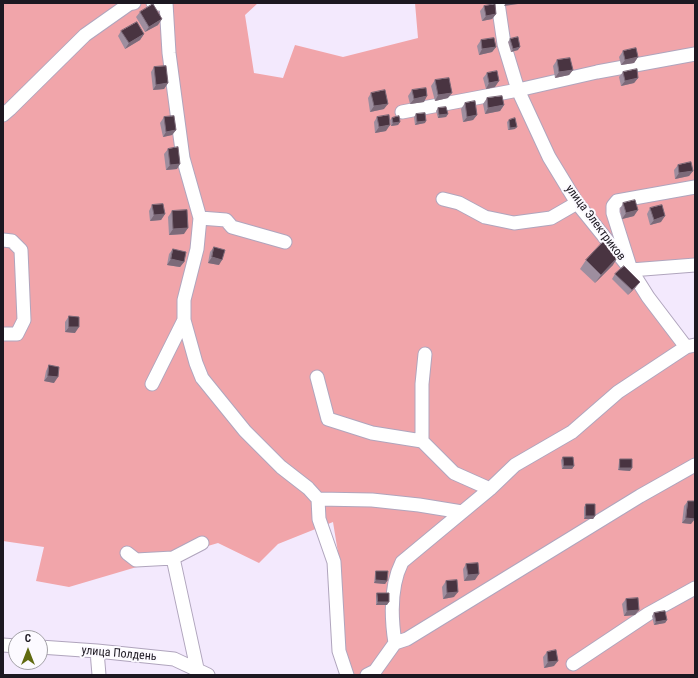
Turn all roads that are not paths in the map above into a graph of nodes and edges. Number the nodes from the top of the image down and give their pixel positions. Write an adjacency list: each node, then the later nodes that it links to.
1 (134, 3): 7 (street)
2 (498, 3): 5 (street, улица Электриков)
3 (161, 4): 11 (street)
4 (695, 54): 5 (street)
5 (518, 90): 6 (street); 10 (street, улица Электриков)
6 (402, 112)
7 (3, 114)
8 (695, 187): 15 (street)
9 (442, 199): 10 (street)
10 (577, 203): 15 (street, улица Электриков)
11 (200, 218): 13 (street); 16 (street)
12 (3, 240): 17 (street)
13 (285, 242)
14 (695, 265): 15 (street)
15 (631, 270): 18 (street, улица Электриков)
16 (184, 320): 21 (street); 25 (street)
17 (3, 334)
18 (690, 346): 24 (street)
19 (425, 354): 22 (street)
20 (317, 377): 22 (street)
21 (152, 384)
22 (422, 441): 24 (street)
23 (695, 465): 31 (street)
24 (490, 489): 26 (street)
25 (318, 499): 26 (street); 38 (street)
26 (462, 512): 31 (street)
27 (202, 543): 29 (street)
28 (127, 553): 29 (street)
29 (173, 558): 35 (street)
30 (695, 588): 34 (street)
31 (395, 643): 39 (street)
32 (48, 648): 33 (street, улица Полдень)
33 (97, 651): 35 (street, улица Полдень); 36 (street)
34 (573, 664)
35 (197, 672): 37 (street, улица Полдень)
36 (99, 675)
37 (208, 675)
38 (347, 675)
39 (367, 675)

